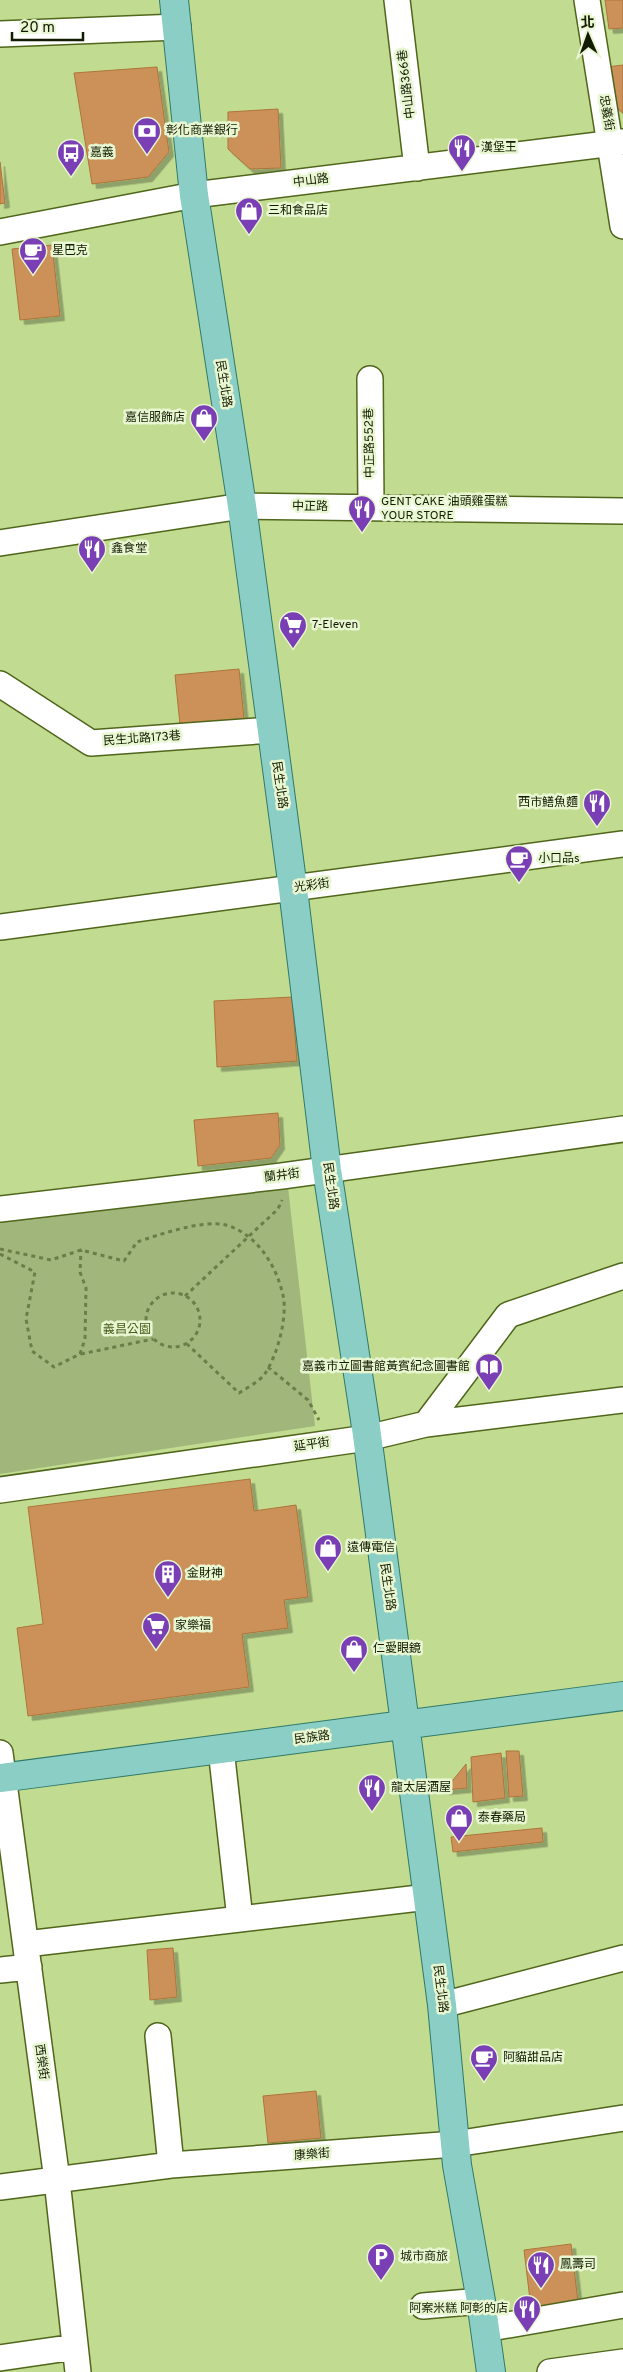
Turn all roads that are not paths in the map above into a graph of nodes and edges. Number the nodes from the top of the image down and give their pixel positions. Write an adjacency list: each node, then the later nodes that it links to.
1 (174, 0): 4 (main road, 民生北路)
2 (397, 0): 7 (street, 中山路366巷)
3 (587, 0): 6 (street, 忠義街)
4 (178, 27): 5 (street); 8 (main road, 民生北路)
5 (0, 34)
6 (617, 143): 7 (street, 中山路); 9 (street, 忠義街)
7 (417, 168): 8 (street, 中山路)
8 (194, 195): 10 (street, 中山路); 12 (main road, 民生北路)
9 (623, 226)
10 (0, 232)
11 (370, 379): 13 (street, 中正路552巷)
12 (242, 506): 13 (street, 中正路); 15 (street, 中正路); 17 (main road, 民生北路)
13 (371, 507): 14 (street, 中正路)
14 (623, 511)
15 (0, 542)
16 (0, 684): 17 (street, 民生北路173巷)
17 (272, 730): 19 (main road, 民生北路)
18 (623, 844): 19 (street, 光彩街)
19 (293, 889): 20 (street, 光彩街); 22 (main road, 民生北路)
20 (0, 928)
21 (623, 1129): 22 (street, 蘭井街)
22 (328, 1170): 23 (street, 蘭井街); 27 (main road, 民生北路)
23 (0, 1209)
24 (623, 1276): 26 (street)
25 (623, 1400): 26 (street, 延平街)
26 (426, 1424): 27 (street, 延平街)
27 (367, 1438): 28 (street, 延平街); 30 (main road, 民生北路)
28 (0, 1490)
29 (623, 1696): 30 (main road, 民族路)
30 (405, 1726): 31 (main road, 民族路); 33 (main road, 民生北路)
31 (221, 1749): 32 (main road, 民族路); 34 (street)
32 (1, 1769): 35 (street, 西榮街)
33 (428, 1897): 34 (street); 38 (main road, 民生北路)
34 (240, 1919): 35 (street)
35 (27, 1955): 37 (street); 43 (street, 西榮街)
36 (623, 1958): 38 (street)
37 (0, 1970)
38 (442, 2005): 41 (main road, 民生北路)
39 (158, 2036): 42 (street)
40 (623, 2118): 41 (street, 康樂街)
41 (455, 2144): 42 (street, 康樂街); 45 (main road, 民生北路)
42 (172, 2165): 43 (street, 康樂街)
43 (57, 2180): 44 (street, 康樂街); 49 (street, 西榮街)
44 (0, 2187)
45 (481, 2301): 47 (street); 48 (main road, 民生北路)
46 (623, 2305): 48 (street)
47 (423, 2306)
48 (485, 2329): 53 (main road, 民生北路)
49 (75, 2348): 50 (street); 52 (street, 西榮街)
50 (0, 2358)
51 (623, 2362): 54 (street)
52 (78, 2372)
53 (491, 2372)
54 (550, 2372)

